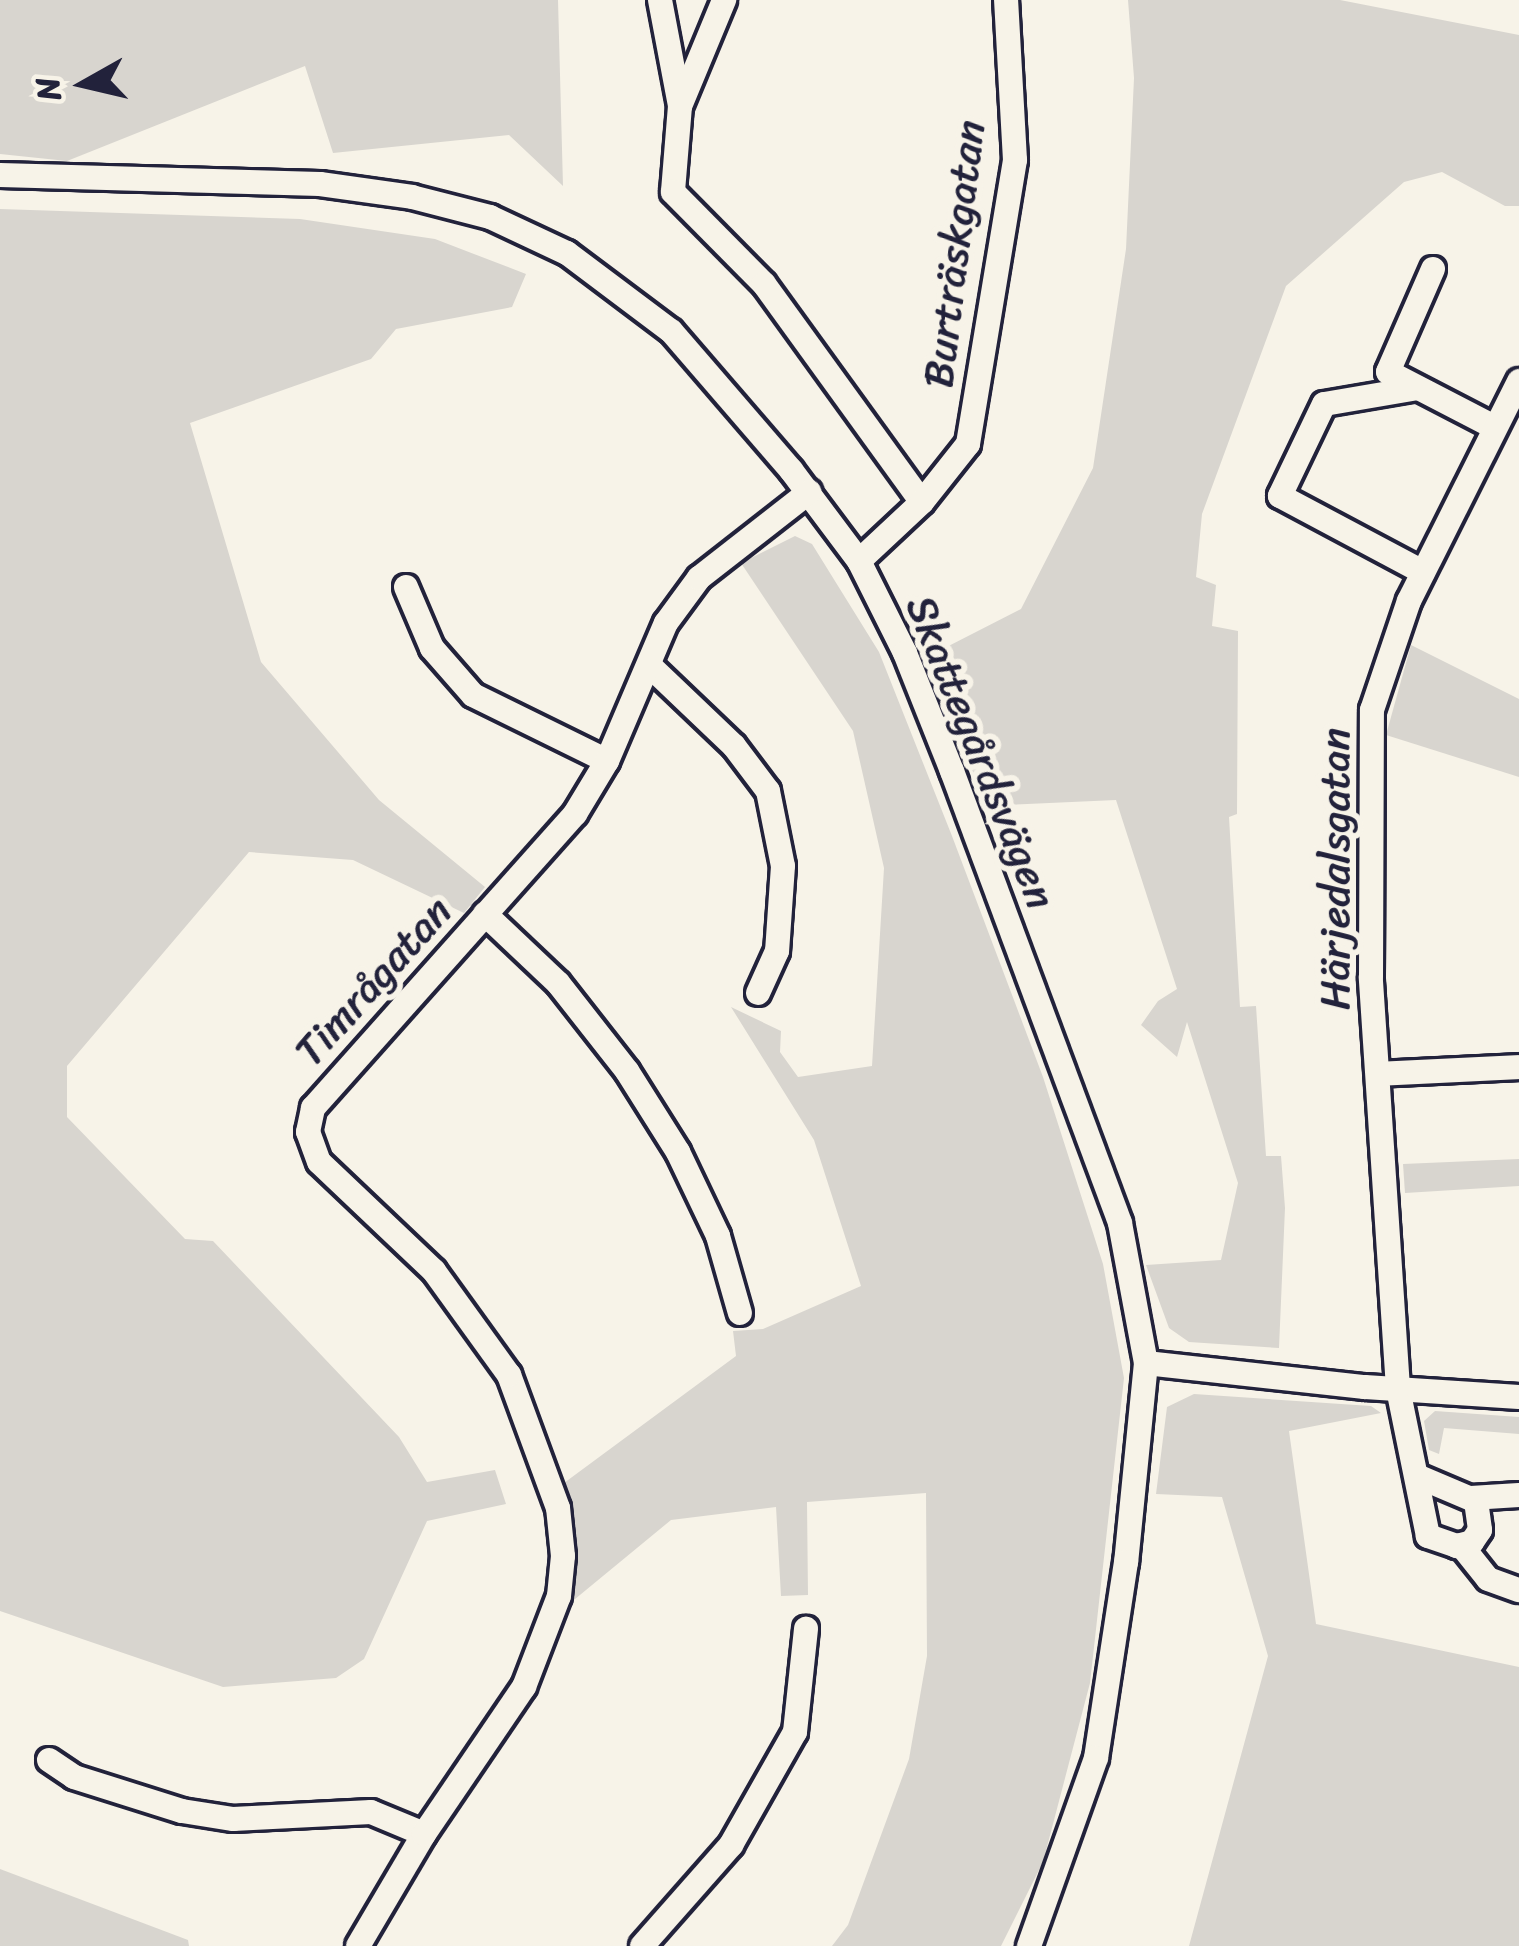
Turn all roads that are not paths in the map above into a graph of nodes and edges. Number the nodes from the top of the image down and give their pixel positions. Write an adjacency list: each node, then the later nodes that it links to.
1 (660, 0): 4 (street, Burträskgatan)
2 (724, 0): 4 (street, Burträskgatan)
3 (1006, 0): 11 (street, Burträskgatan)
4 (680, 106): 11 (street, Burträskgatan)
5 (0, 175): 10 (street, Skattegårdsvägen)
6 (1433, 269): 8 (street)
7 (1519, 381): 9 (street, Härjedalsgatan)
8 (1418, 388): 9 (street); 13 (street)
9 (1494, 427): 13 (street, Härjedalsgatan)
10 (809, 492): 12 (street, Skattegårdsvägen); 15 (street, Timrågatan)
11 (922, 502): 12 (street, Burträskgatan)
12 (860, 562): 22 (street, Skattegårdsvägen)
13 (1423, 572): 20 (street, Härjedalsgatan)
14 (406, 587): 16 (street)
15 (649, 665): 16 (street, Timrågatan); 18 (street)
16 (608, 761): 17 (street, Timrågatan)
17 (485, 914): 21 (street); 32 (street, Timrågatan)
18 (758, 993)
19 (1519, 1067): 20 (street)
20 (1378, 1074): 23 (street, Härjedalsgatan)
21 (740, 1313)
22 (1146, 1363): 23 (street); 35 (street, Skattegårdsvägen)
23 (1398, 1388): 24 (street); 25 (street, Härjedalsgatan)
24 (1519, 1396)
25 (1417, 1476): 27 (street); 28 (street, Härjedalsgatan)
26 (1519, 1495): 27 (street)
27 (1471, 1498): 28 (street)
28 (1460, 1545): 29 (street)
29 (1519, 1590)
30 (806, 1629): 34 (street)
31 (49, 1760): 32 (street)
32 (424, 1834): 33 (street, Timrågatan)
33 (358, 1946)
34 (641, 1946)
35 (1029, 1946)

